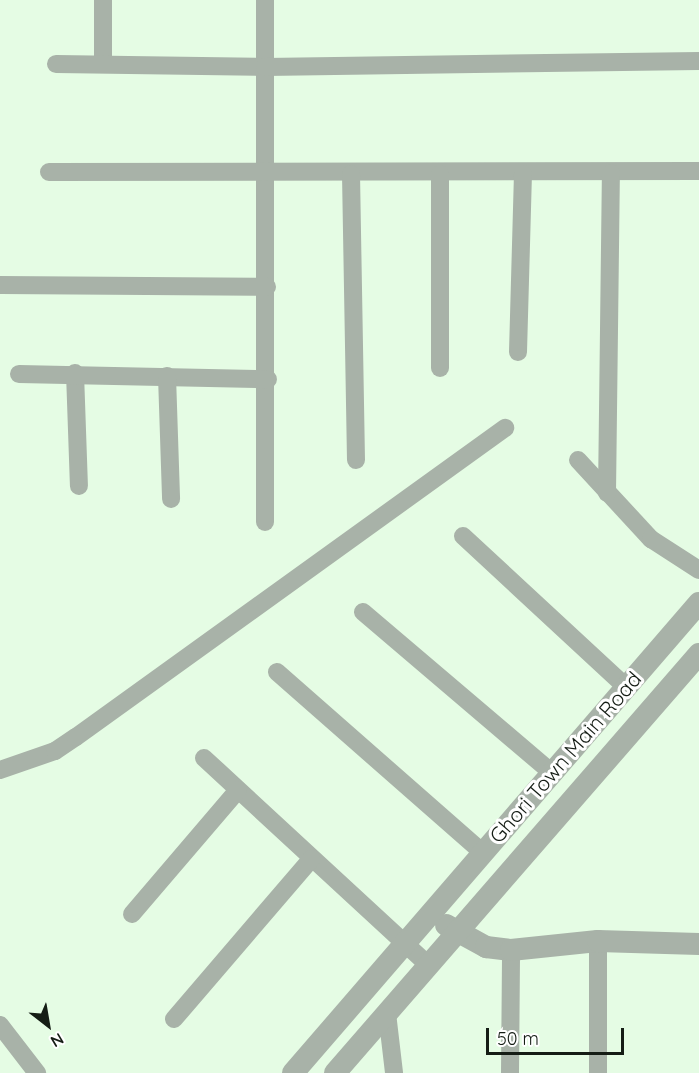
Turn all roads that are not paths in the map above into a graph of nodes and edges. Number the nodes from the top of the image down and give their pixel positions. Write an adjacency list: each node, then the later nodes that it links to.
1 (103, 0): 4 (street)
2 (265, 0): 6 (street)
3 (699, 61): 6 (street)
4 (103, 63): 5 (street); 6 (street)
5 (56, 64)
6 (265, 68): 10 (street)
7 (699, 171): 9 (street)
8 (49, 172): 10 (street)
9 (611, 173): 13 (street); 26 (street)
10 (263, 174): 11 (street); 15 (street)
11 (351, 174): 12 (street); 23 (street)
12 (440, 174): 13 (street); 17 (street)
13 (523, 174): 16 (street)
14 (0, 285): 15 (street)
15 (267, 287): 21 (street)
16 (518, 352)
17 (440, 368)
18 (75, 373): 19 (street); 20 (street); 25 (street)
19 (19, 374)
20 (167, 376): 21 (street); 27 (street)
21 (268, 379): 28 (street)
22 (505, 428): 37 (street)
23 (356, 460)
24 (578, 460): 26 (street)
25 (79, 486)
26 (607, 493): 30 (street)
27 (171, 499)
28 (265, 522)
29 (463, 536): 35 (street)
30 (699, 570)
31 (699, 603): 35 (street, Ghori Town Main Road)
32 (363, 612): 38 (street)
33 (699, 654): 44 (street)
34 (277, 672): 40 (street)
35 (626, 687): 38 (street, Ghori Town Main Road)
36 (204, 758): 39 (street)
37 (0, 770)
38 (552, 773): 40 (street, Ghori Town Main Road)
39 (238, 790): 41 (street); 43 (street)
40 (483, 853): 42 (street, Ghori Town Main Road)
41 (311, 859): 46 (street); 51 (street)
42 (431, 912): 44 (street); 46 (street, Ghori Town Main Road)
43 (132, 914)
44 (457, 933): 48 (street); 49 (street)
45 (598, 941): 47 (street); 48 (street); 58 (street)
46 (404, 944): 49 (street); 54 (street, Ghori Town Main Road)
47 (699, 944)
48 (511, 950): 57 (street)
49 (428, 965): 50 (street)
50 (387, 1013): 55 (street); 56 (street)
51 (174, 1019)
52 (0, 1025): 53 (street)
53 (37, 1073)
54 (293, 1073)
55 (335, 1073)
56 (393, 1073)
57 (510, 1073)
58 (598, 1073)

